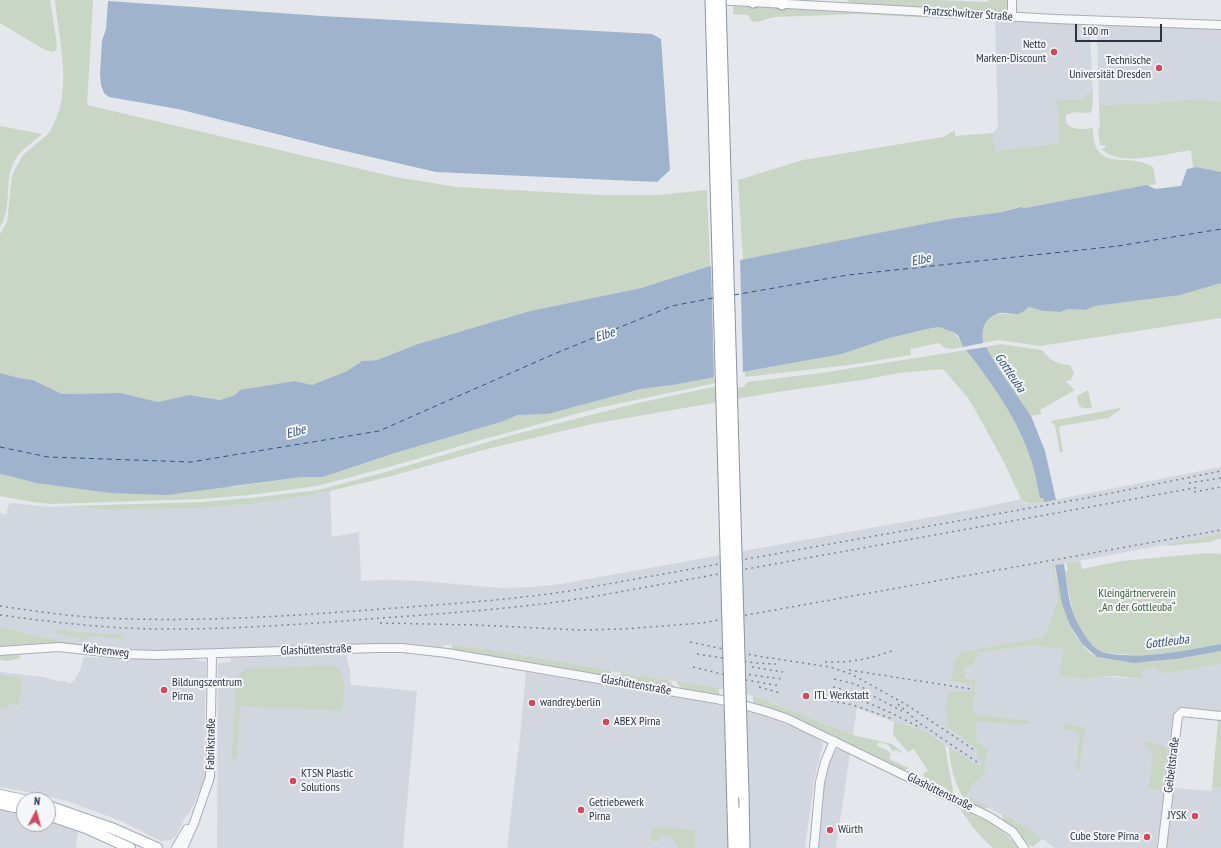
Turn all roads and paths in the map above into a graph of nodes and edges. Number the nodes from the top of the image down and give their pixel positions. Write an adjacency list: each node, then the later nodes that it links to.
1 (711, 0): 24 (highway, bridge)
2 (715, 0): 5 (street, Pratzschwitzer Straße)
3 (720, 0): 25 (highway, bridge)
4 (1012, 0): 7 (street)
5 (754, 1): 6 (street, Pratzschwitzer Straße)
6 (779, 2): 7 (street, Pratzschwitzer Straße)
7 (1012, 17): 8 (street, Pratzschwitzer Straße)
8 (1221, 25)
9 (0, 650): 10 (street, Kahrenweg)
10 (212, 654): 12 (street, Glashüttenstraße); 17 (street, Fabrikstraße)
11 (1221, 716): 28 (street, Geibeltstraße)
12 (834, 741): 26 (street); 27 (street, Glashüttenstraße)
13 (0, 795): 14 (main road)
14 (16, 798)
15 (0, 804): 16 (main road)
16 (16, 807)
17 (199, 808): 20 (street, Fabrikstraße); 23 (street, Fabrikstraße)
18 (56, 809): 22 (main road)
19 (56, 818): 21 (main road)
20 (185, 847)
21 (130, 848)
22 (157, 848)
23 (176, 848)
24 (734, 848)
25 (744, 848)
26 (814, 848)
27 (1024, 848)
28 (1162, 848)

